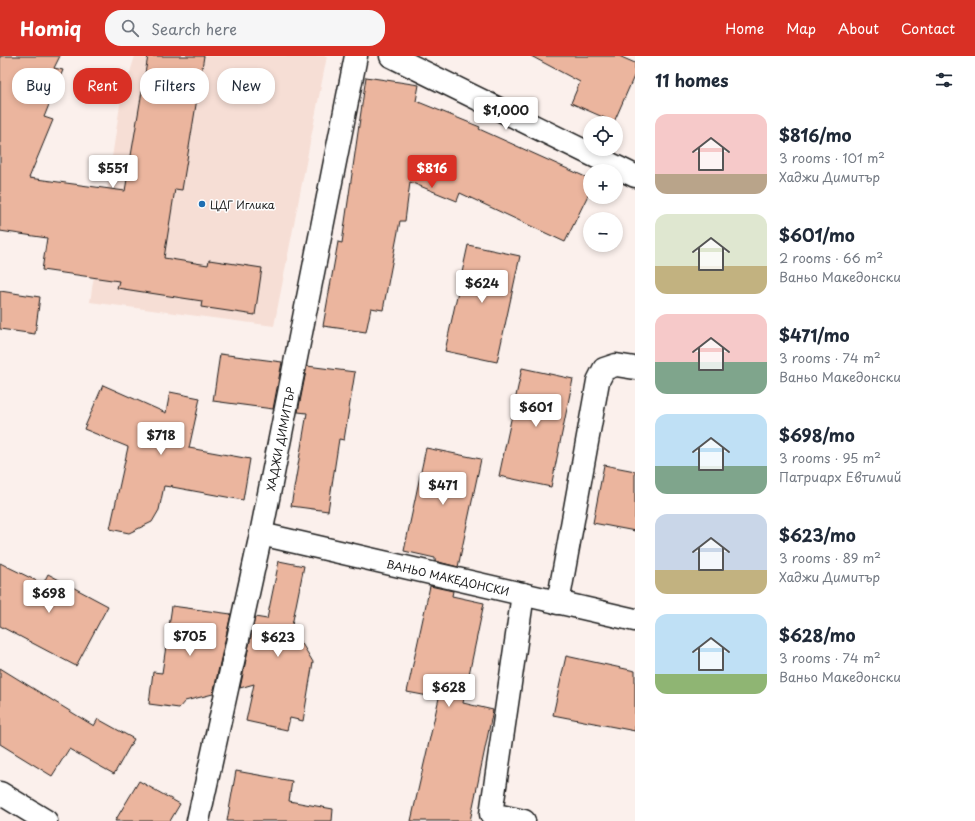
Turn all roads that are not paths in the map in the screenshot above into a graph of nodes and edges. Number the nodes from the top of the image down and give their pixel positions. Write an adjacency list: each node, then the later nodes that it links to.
1 (356, 56): 5 (street, ХАДЖИ ДИМИТЪР)
2 (391, 56): 3 (street)
3 (635, 176)
4 (635, 368): 7 (street)
5 (261, 534): 6 (street, ВАНЬО МАКЕДОНСКИ); 12 (street, ХАДЖИ ДИМИТЪР)
6 (523, 594): 7 (street, ВАНЬО МАКЕДОНСКИ); 10 (street)
7 (558, 602): 8 (street, ВАНЬО МАКЕДОНСКИ)
8 (635, 620)
9 (0, 793): 11 (street)
10 (490, 817): 13 (street)
11 (46, 821)
12 (198, 821)
13 (524, 821)

